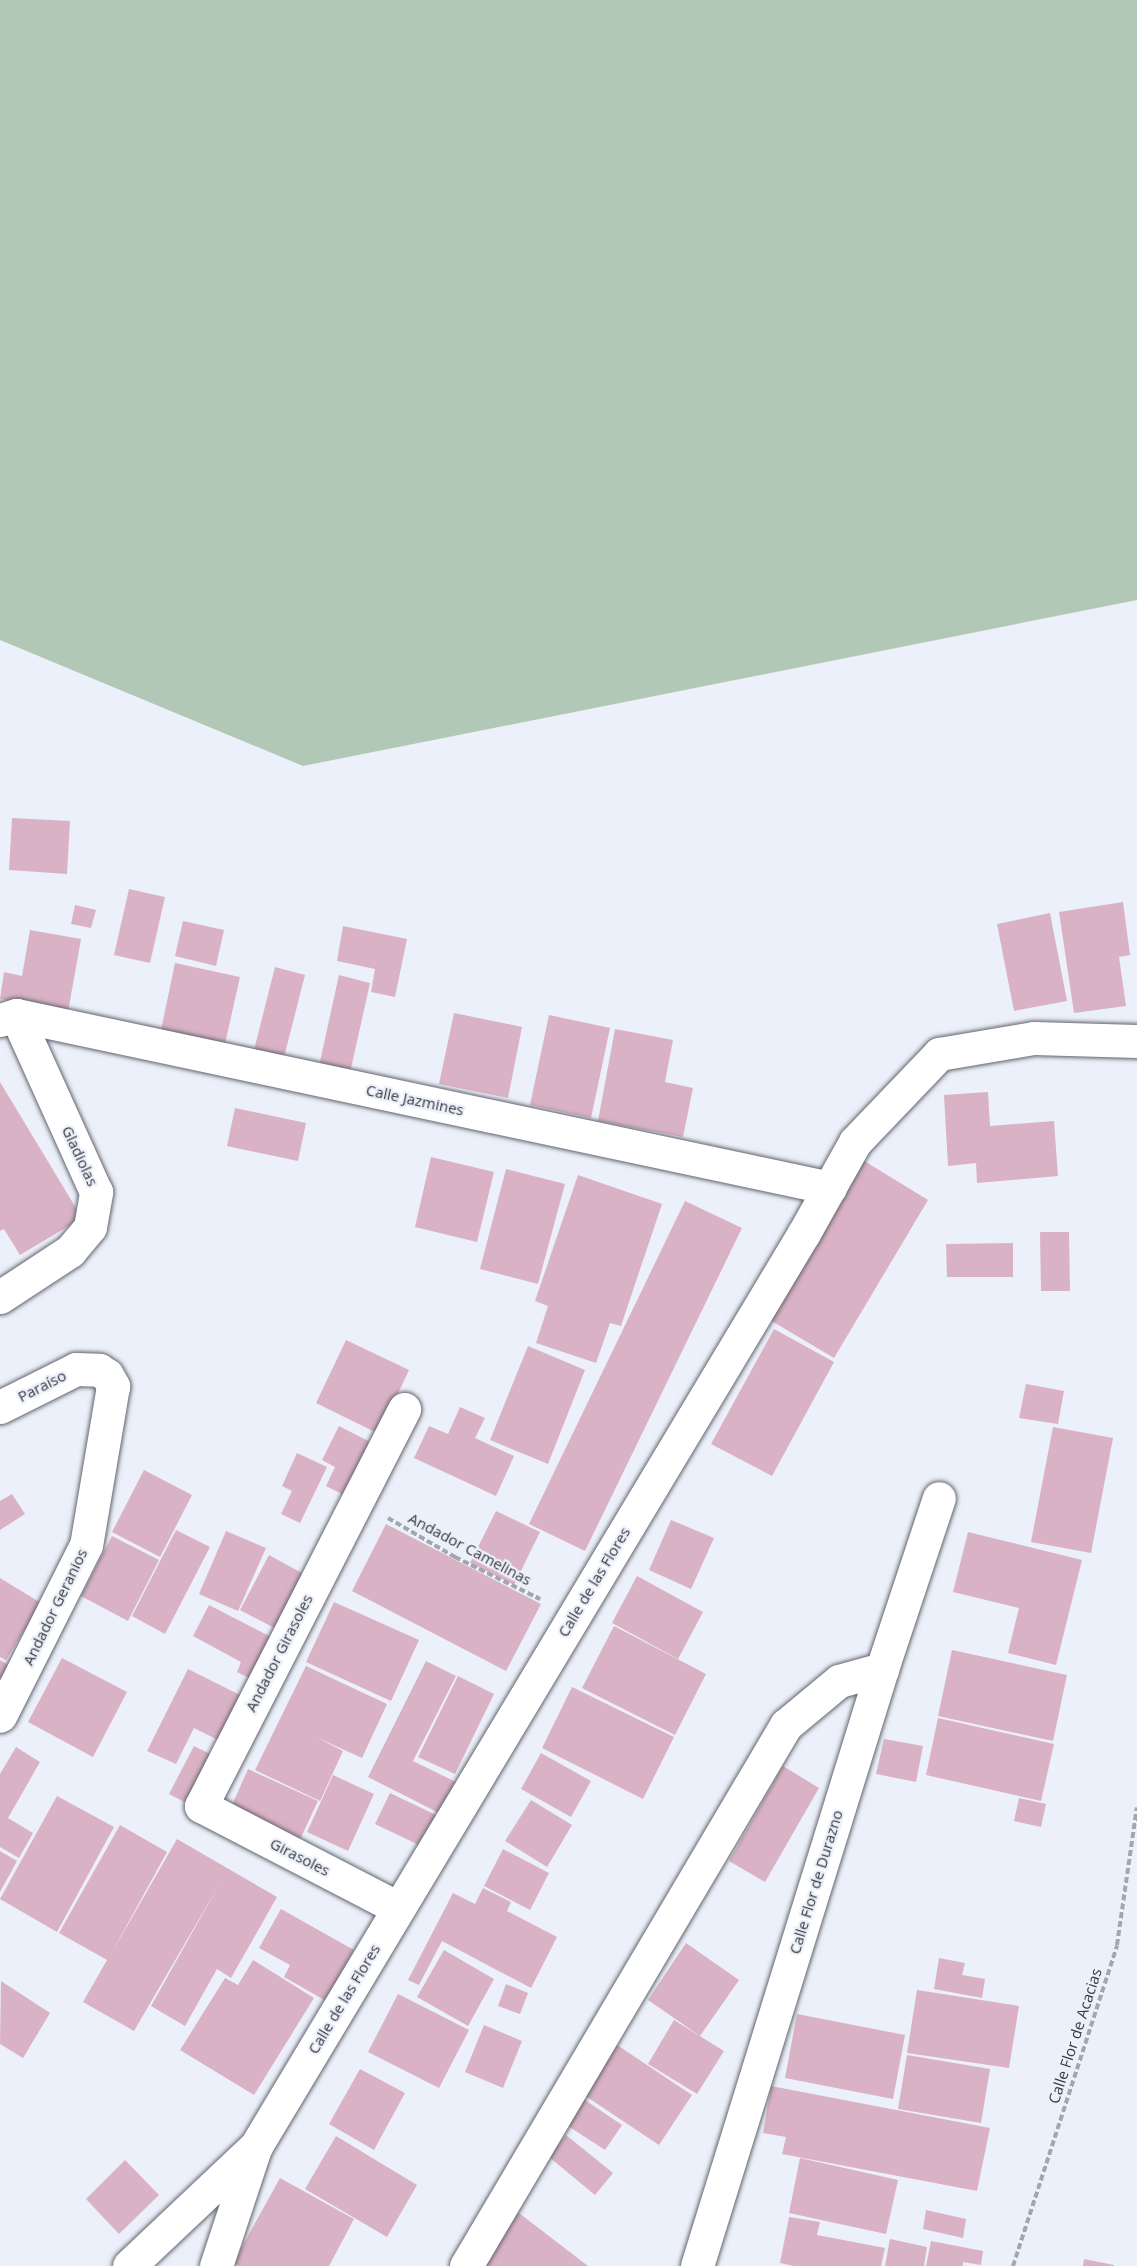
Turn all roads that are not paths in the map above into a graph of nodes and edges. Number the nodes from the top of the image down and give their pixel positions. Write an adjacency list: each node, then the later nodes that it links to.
1 (8, 1018): 3 (street, Calle Jazmines); 4 (street, Gladiolas)
2 (1137, 1041): 3 (street, Calle de las Flores)
3 (830, 1188): 12 (street, Calle de las Flores)
4 (0, 1297)
5 (113, 1386): 6 (street, Paraíso); 10 (street, Andador Geranios)
6 (0, 1407)
7 (404, 1409): 11 (street, Andador Girasoles)
8 (939, 1498): 9 (street, Calle Flor de Durazno)
9 (882, 1669): 16 (street); 17 (street, Calle Flor de Durazno)
10 (0, 1716)
11 (201, 1806): 12 (street, Girasoles)
12 (398, 1908): 13 (street, Calle de las Flores)
13 (256, 2146): 14 (street, Calle de las Flores); 15 (street)
14 (129, 2266)
15 (216, 2266)
16 (466, 2266)
17 (697, 2266)

